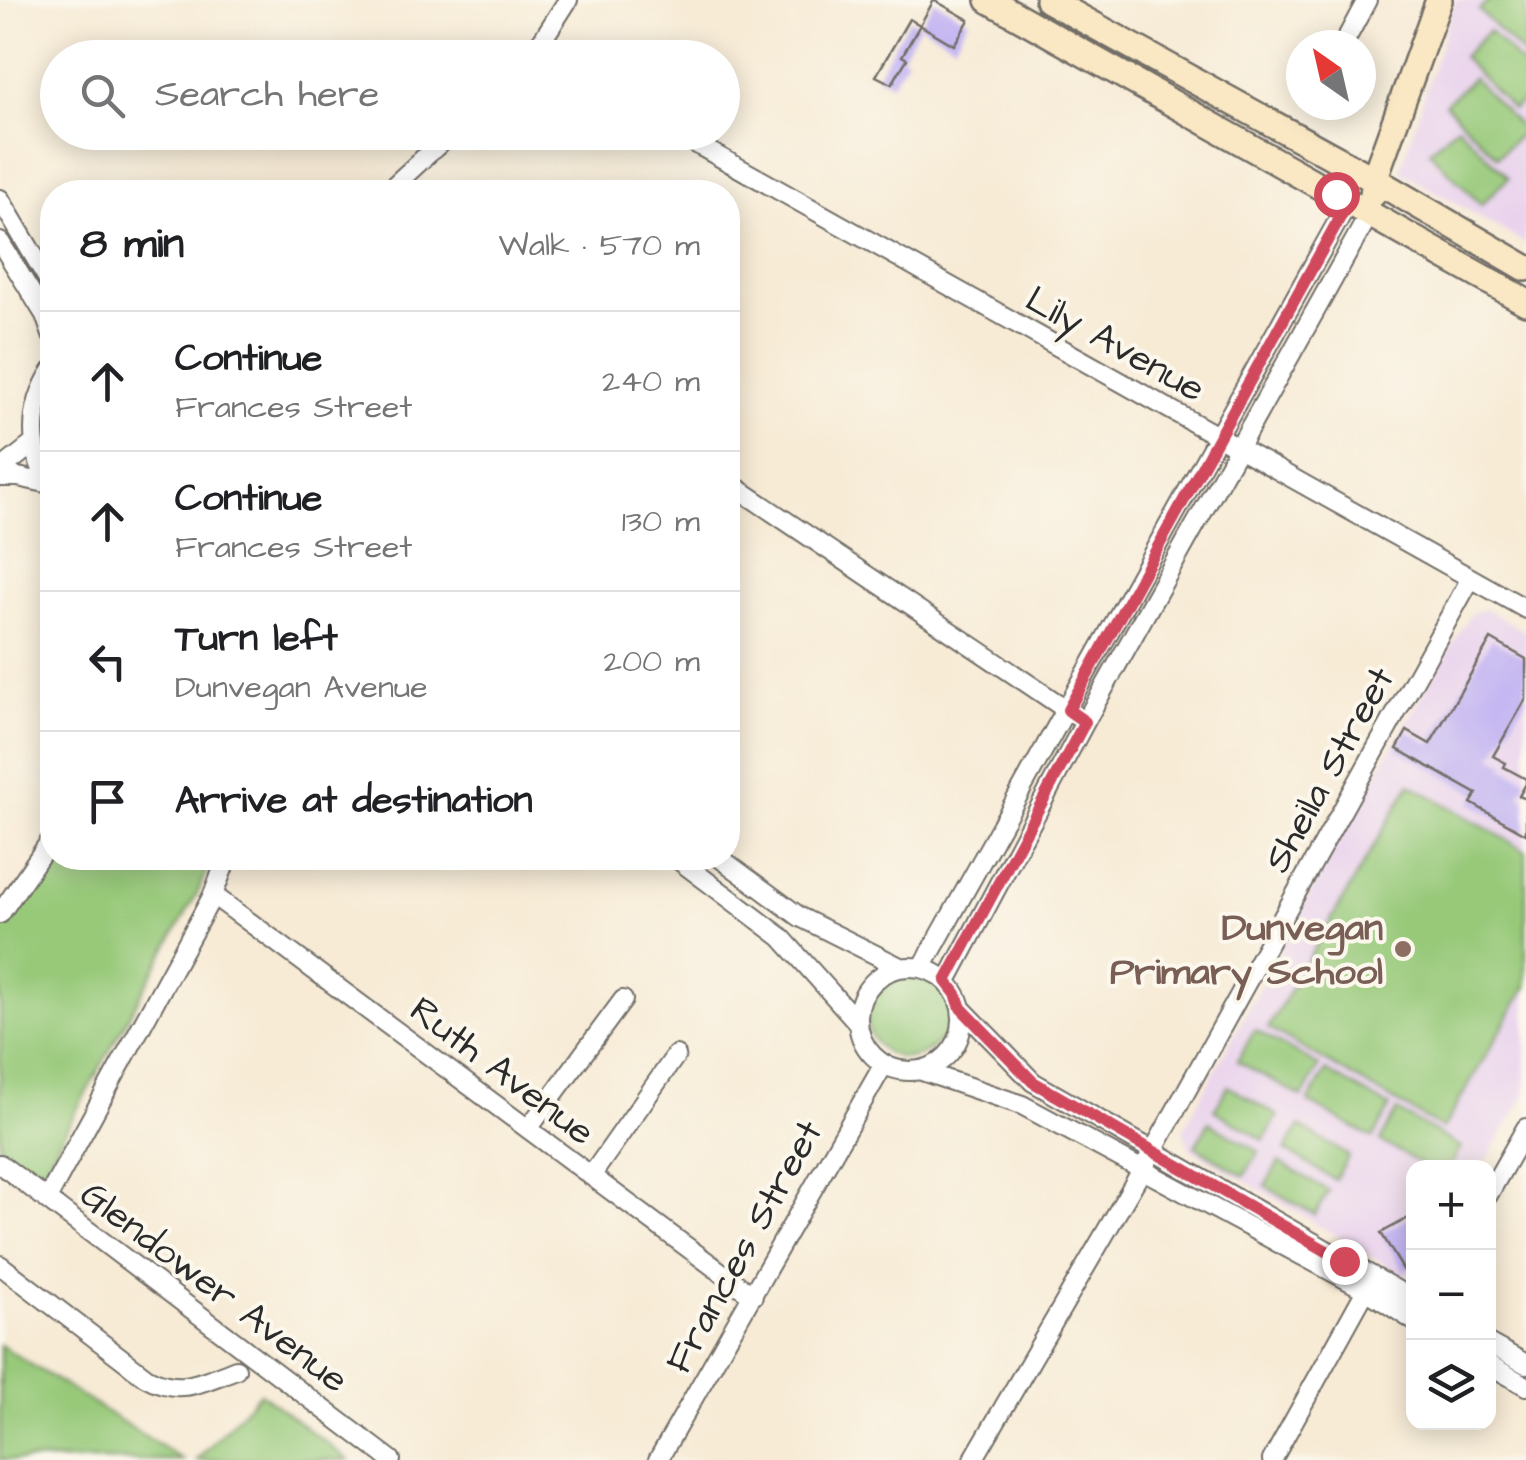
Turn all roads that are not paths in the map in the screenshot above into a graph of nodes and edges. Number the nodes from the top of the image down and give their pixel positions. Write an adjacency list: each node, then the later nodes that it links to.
1 (568, 0): 7 (street)
2 (988, 0): 9 (main road)
3 (1048, 0): 8 (main road)
4 (1367, 0): 6 (street)
5 (1439, 0): 13 (main road)
6 (1351, 30)
7 (544, 40)
8 (1243, 107): 9 (main road); 13 (main road)
9 (1229, 136): 15 (main road)
10 (432, 150): 12 (street)
11 (707, 150): 22 (street, Lily Avenue)
12 (400, 180)
13 (1374, 180): 15 (main road); 18 (main road)
14 (0, 201): 17 (street)
15 (1360, 207): 19 (main road); 22 (street); 24 (street)
16 (0, 242): 20 (street)
17 (40, 266)
18 (1526, 268)
19 (1526, 302)
20 (40, 307)
21 (40, 396): 23 (street)
22 (1218, 438): 24 (street, Lily Avenue); 31 (street)
23 (34, 442): 25 (street); 26 (street)
24 (1237, 449): 29 (street, Lily Avenue); 32 (street)
25 (40, 466)
26 (0, 474): 27 (street)
27 (40, 483)
28 (740, 490): 31 (street)
29 (1471, 578): 30 (street, Lily Avenue); 54 (street, Sheila Street)
30 (1526, 609)
31 (1068, 710): 32 (street); 42 (street)
32 (1085, 722): 43 (street)
33 (40, 856): 38 (street)
34 (223, 870): 37 (street)
35 (698, 870): 40 (street)
36 (736, 870): 39 (street)
37 (214, 895): 53 (street, Ruth Avenue); 59 (street)
38 (0, 914)
39 (800, 917): 40 (street); 41 (street)
40 (782, 937): 46 (street)
41 (900, 968): 42 (street); 46 (street)
42 (922, 968): 43 (street)
43 (946, 981): 45 (street)
44 (623, 1000): 53 (street)
45 (961, 1008): 49 (street); 50 (street)
46 (858, 1024): 48 (street)
47 (676, 1055): 57 (street)
48 (884, 1064): 49 (street); 62 (street, Frances Street)
49 (919, 1070): 51 (street)
50 (1033, 1082): 51 (street); 54 (street)
51 (1022, 1105): 56 (street)
52 (1526, 1128): 58 (street)
53 (528, 1129): 57 (street, Ruth Avenue)
54 (1152, 1151): 56 (street, Sheila Street); 61 (street)
55 (2, 1168): 59 (street, Glendower Avenue)
56 (1141, 1170): 61 (street); 72 (street, Sheila Street)
57 (591, 1176): 62 (street, Ruth Avenue)
58 (1496, 1181)
59 (47, 1198): 70 (street, Glendower Avenue)
60 (0, 1264): 67 (street)
61 (1369, 1284): 63 (street); 64 (street); 73 (street)
62 (753, 1296): 71 (street, Frances Street)
63 (1406, 1297)
64 (1406, 1314)
65 (1496, 1347): 66 (street)
66 (1526, 1364)
67 (236, 1369)
68 (1496, 1369): 69 (street)
69 (1526, 1386)
70 (391, 1460)
71 (658, 1460)
72 (973, 1460)
73 (1272, 1460)

